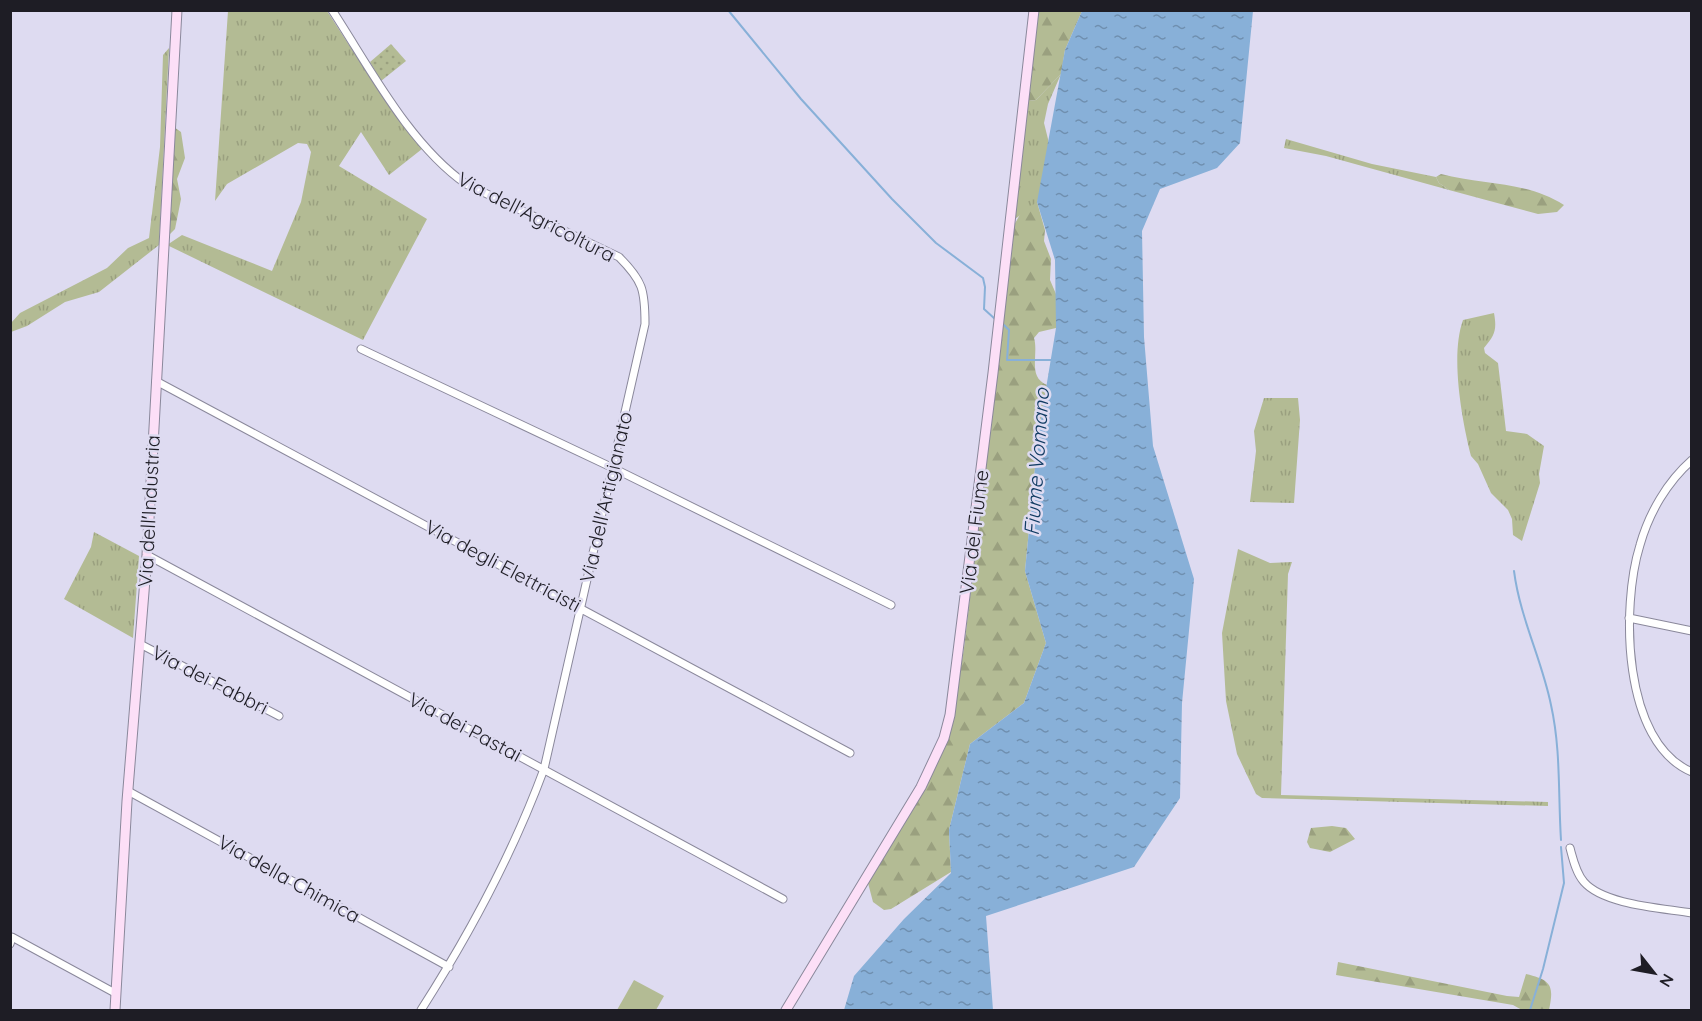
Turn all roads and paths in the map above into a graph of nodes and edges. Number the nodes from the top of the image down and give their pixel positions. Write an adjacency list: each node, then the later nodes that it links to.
1 (177, 10): 6 (street, Via dell'Industria)
2 (332, 10): 4 (street, Via dell'Agricoltura)
3 (1034, 10): 28 (street, Via del Fiume)
4 (638, 276): 8 (street, Via dell'Artigianato)
5 (361, 349): 8 (street)
6 (156, 381): 9 (street, Via dell'Industria); 11 (street, Via degli Elettricisti)
7 (1692, 459): 12 (street)
8 (613, 468): 10 (street); 11 (street, Via dell'Artigianato)
9 (147, 555): 14 (street, Via dell'Industria); 17 (street, Via dei Pastai)
10 (891, 605)
11 (580, 608): 16 (street, Via degli Elettricisti); 17 (street, Via dell'Artigianato)
12 (1629, 618): 13 (street); 18 (street)
13 (1692, 631)
14 (140, 644): 15 (street, Via dei Fabbri); 19 (street, Via dell'Industria)
15 (279, 716)
16 (850, 753)
17 (543, 769): 21 (street, Via dei Pastai); 24 (street, Via dell'Artigianato)
18 (1692, 772)
19 (128, 791): 24 (street, Via della Chimica); 25 (street, Via dell'Industria)
20 (1570, 848): 22 (street)
21 (783, 899)
22 (1692, 913)
23 (10, 944): 25 (street)
24 (449, 967): 27 (street, Via dell'Artigianato)
25 (116, 993): 26 (street, Via dell'Industria)
26 (115, 1011)
27 (422, 1011)
28 (786, 1011)

